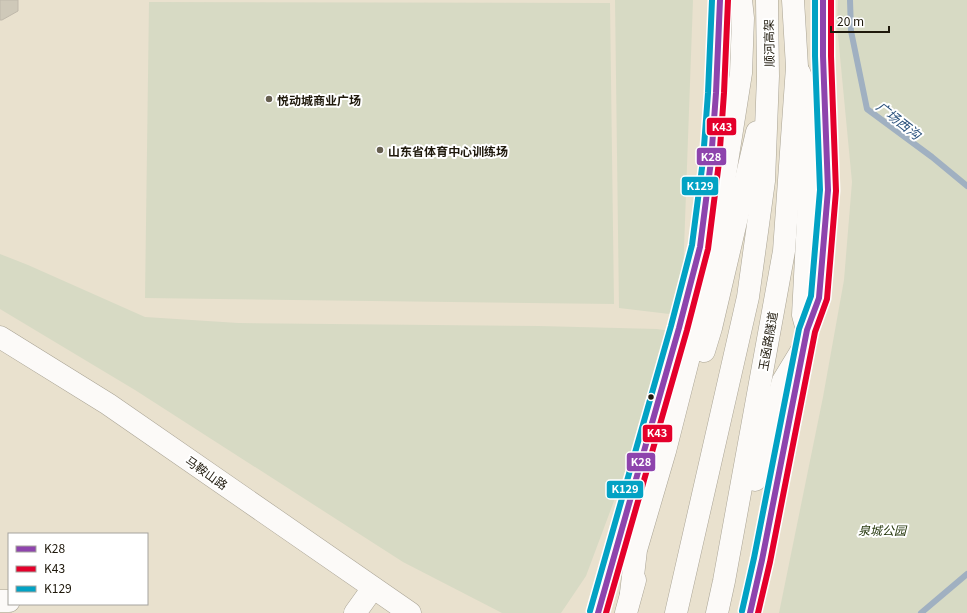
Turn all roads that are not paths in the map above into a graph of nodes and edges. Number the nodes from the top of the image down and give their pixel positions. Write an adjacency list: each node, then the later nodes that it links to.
1 (720, 0): 15 (main road)
2 (741, 0): 12 (main road)
3 (767, 0): 7 (main road, 顺河高架)
4 (793, 0): 6 (main road)
5 (823, 0): 9 (main road)
6 (797, 67): 9 (main road); 10 (main road, 玉函路隧道)
7 (768, 86): 12 (main road); 16 (main road)
8 (0, 336): 11 (main road, 马鞍山路)
9 (806, 338): 10 (main road); 18 (main road)
10 (724, 581): 17 (main road, 玉函路隧道)
11 (373, 588): 13 (main road); 14 (main road, 马鞍山路)
12 (629, 603)
13 (355, 613)
14 (410, 613)
15 (598, 613)
16 (676, 613)
17 (717, 613)
18 (750, 613)

